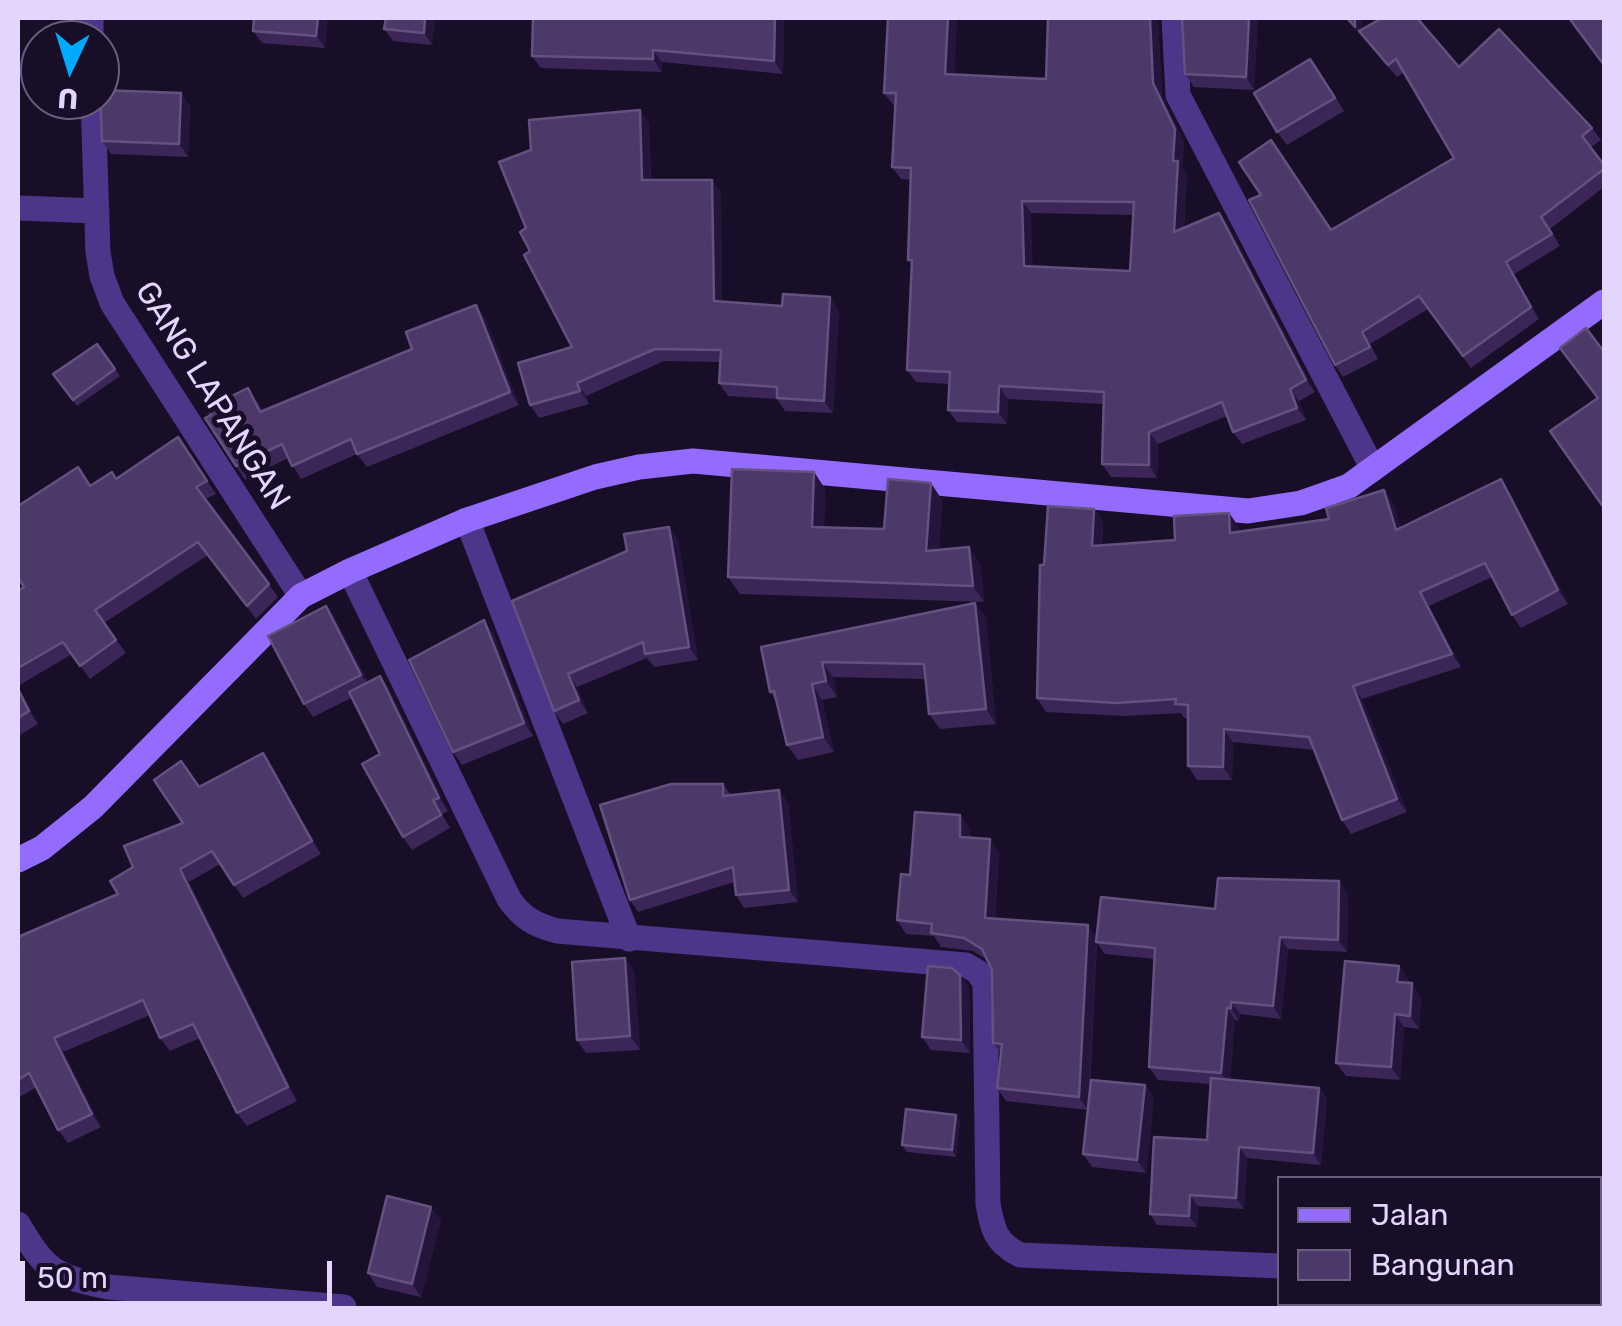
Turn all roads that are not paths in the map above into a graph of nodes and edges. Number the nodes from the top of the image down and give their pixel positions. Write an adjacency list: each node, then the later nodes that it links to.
1 (1174, 18): 6 (street)
2 (95, 120): 4 (street, GANG LAPANGAN)
3 (18, 208): 4 (street)
4 (97, 212): 9 (street, GANG LAPANGAN)
5 (1604, 302): 6 (main road)
6 (1373, 468): 7 (main road)
7 (467, 520): 8 (main road); 11 (street)
8 (350, 570): 9 (main road); 11 (street)
9 (301, 596): 10 (main road)
10 (18, 860)
11 (629, 939): 13 (street)
12 (18, 1224): 14 (street)
13 (1277, 1266)
14 (344, 1306)

